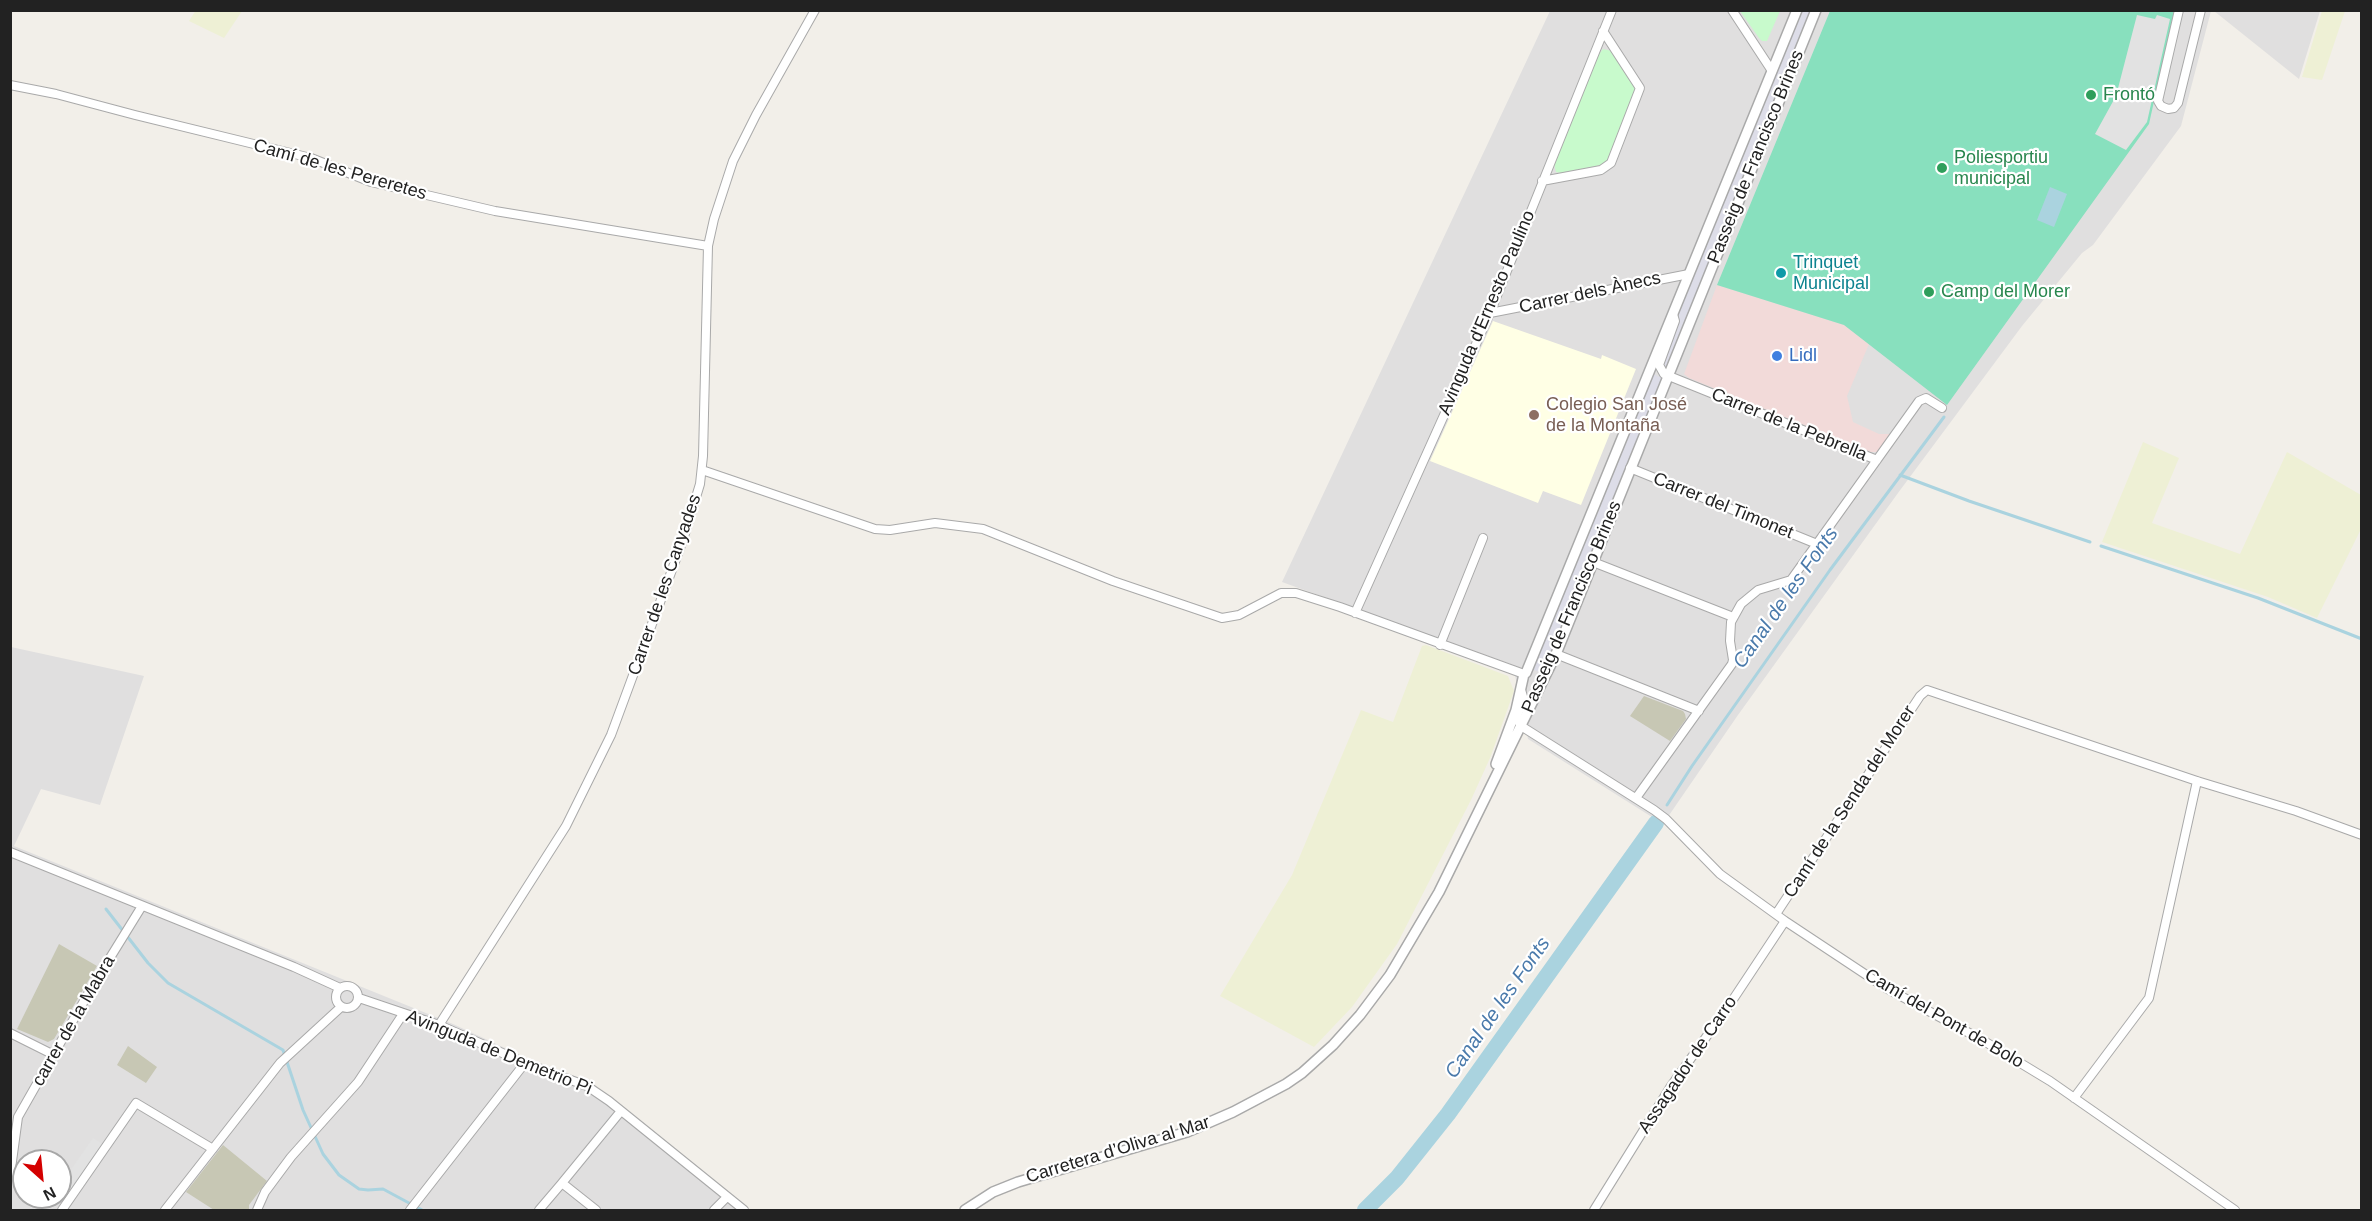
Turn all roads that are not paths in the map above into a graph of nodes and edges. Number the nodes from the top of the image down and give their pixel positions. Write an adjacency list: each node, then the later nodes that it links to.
1 (815, 10): 12 (street, Carrer de les Canyades)
2 (1612, 10): 8 (street, Avinguda d'Ernesto Paulino)
3 (1732, 10): 9 (street)
4 (1797, 10): 9 (street, Passeig de Francisco Brines)
5 (1816, 10): 16 (street, Passeig de Francisco Brines)
6 (2179, 10): 7 (street)
7 (2200, 10)
8 (1603, 31): 11 (street, Avinguda d'Ernesto Paulino); 11 (street)
9 (1772, 71): 13 (street, Passeig de Francisco Brines)
10 (10, 85): 12 (street, Camí de les Pereretes)
11 (1542, 181): 14 (street, Avinguda d'Ernesto Paulino)
12 (708, 246): 20 (street, Carrer de les Canyades)
13 (1689, 274): 14 (street, Carrer dels Ànecs); 15 (street, Passeig de Francisco Brines)
14 (1490, 313): 24 (street, Avinguda d'Ernesto Paulino)
15 (1673, 314): 16 (street); 29 (street, Passeig de Francisco Brines)
16 (1668, 375): 18 (street, Carrer de la Pebrella); 19 (street, Passeig de Francisco Brines)
17 (1942, 408): 18 (street)
18 (1877, 460): 22 (street)
19 (1630, 468): 22 (street, Carrer del Timonet); 23 (street, Passeig de Francisco Brines)
20 (702, 470): 24 (street); 45 (street, Carrer de les Canyades)
21 (1483, 538): 26 (street)
22 (1817, 544): 25 (street)
23 (1593, 562): 25 (street); 27 (street, Passeig de Francisco Brines)
24 (1355, 613): 26 (street)
25 (1733, 617): 31 (street)
26 (1440, 645): 29 (street)
27 (1556, 654): 28 (street, Passeig de Francisco Brines); 31 (street)
28 (1544, 678): 29 (street); 30 (street, Passeig de Francisco Brines)
29 (1523, 680): 30 (street); 32 (street); 35 (street, Passeig de Francisco Brines)
30 (1538, 690): 32 (street, Passeig de Francisco Brines)
31 (1699, 711): 34 (street)
32 (1521, 726): 34 (street, Camí del Pont de Bolo); 35 (street, Passeig de Francisco Brines)
33 (2197, 781): 36 (street); 39 (street, Camí de la Senda del Morer); 49 (street)
34 (1636, 798): 39 (street, Camí del Pont de Bolo)
35 (1480, 806): 63 (street, Carretera d’Oliva al Mar)
36 (2361, 835)
37 (10, 852): 38 (street)
38 (142, 906): 41 (street); 47 (street, carrer de la Mabra)
39 (1776, 914): 40 (street, Camí del Pont de Bolo)
40 (1785, 921): 49 (street, Camí del Pont de Bolo); 64 (street, Assagador de Carro)
41 (340, 988): 42 (street); 43 (street)
42 (359, 998): 43 (street); 44 (street, Avinguda de Demetrio Pi)
43 (341, 1007): 51 (street)
44 (404, 1014): 45 (street, Avinguda de Demetrio Pi); 57 (street)
45 (439, 1025): 48 (street, Avinguda de Demetrio Pi)
46 (10, 1033): 47 (street)
47 (54, 1055): 52 (street, carrer de la Mabra)
48 (525, 1064): 50 (street, Avinguda de Demetrio Pi); 58 (street)
49 (2074, 1098): 65 (street, Camí del Pont de Bolo)
50 (621, 1111): 53 (street); 54 (street, Avinguda de Demetrio Pi)
51 (213, 1149): 55 (street); 56 (street)
52 (10, 1176)
53 (562, 1182): 59 (street); 60 (street)
54 (727, 1197): 61 (street); 62 (street, Avinguda de Demetrio Pi)
55 (62, 1210)
56 (165, 1210)
57 (257, 1210)
58 (410, 1210)
59 (539, 1210)
60 (596, 1210)
61 (714, 1210)
62 (744, 1210)
63 (965, 1210)
64 (1594, 1210)
65 (2231, 1210)

